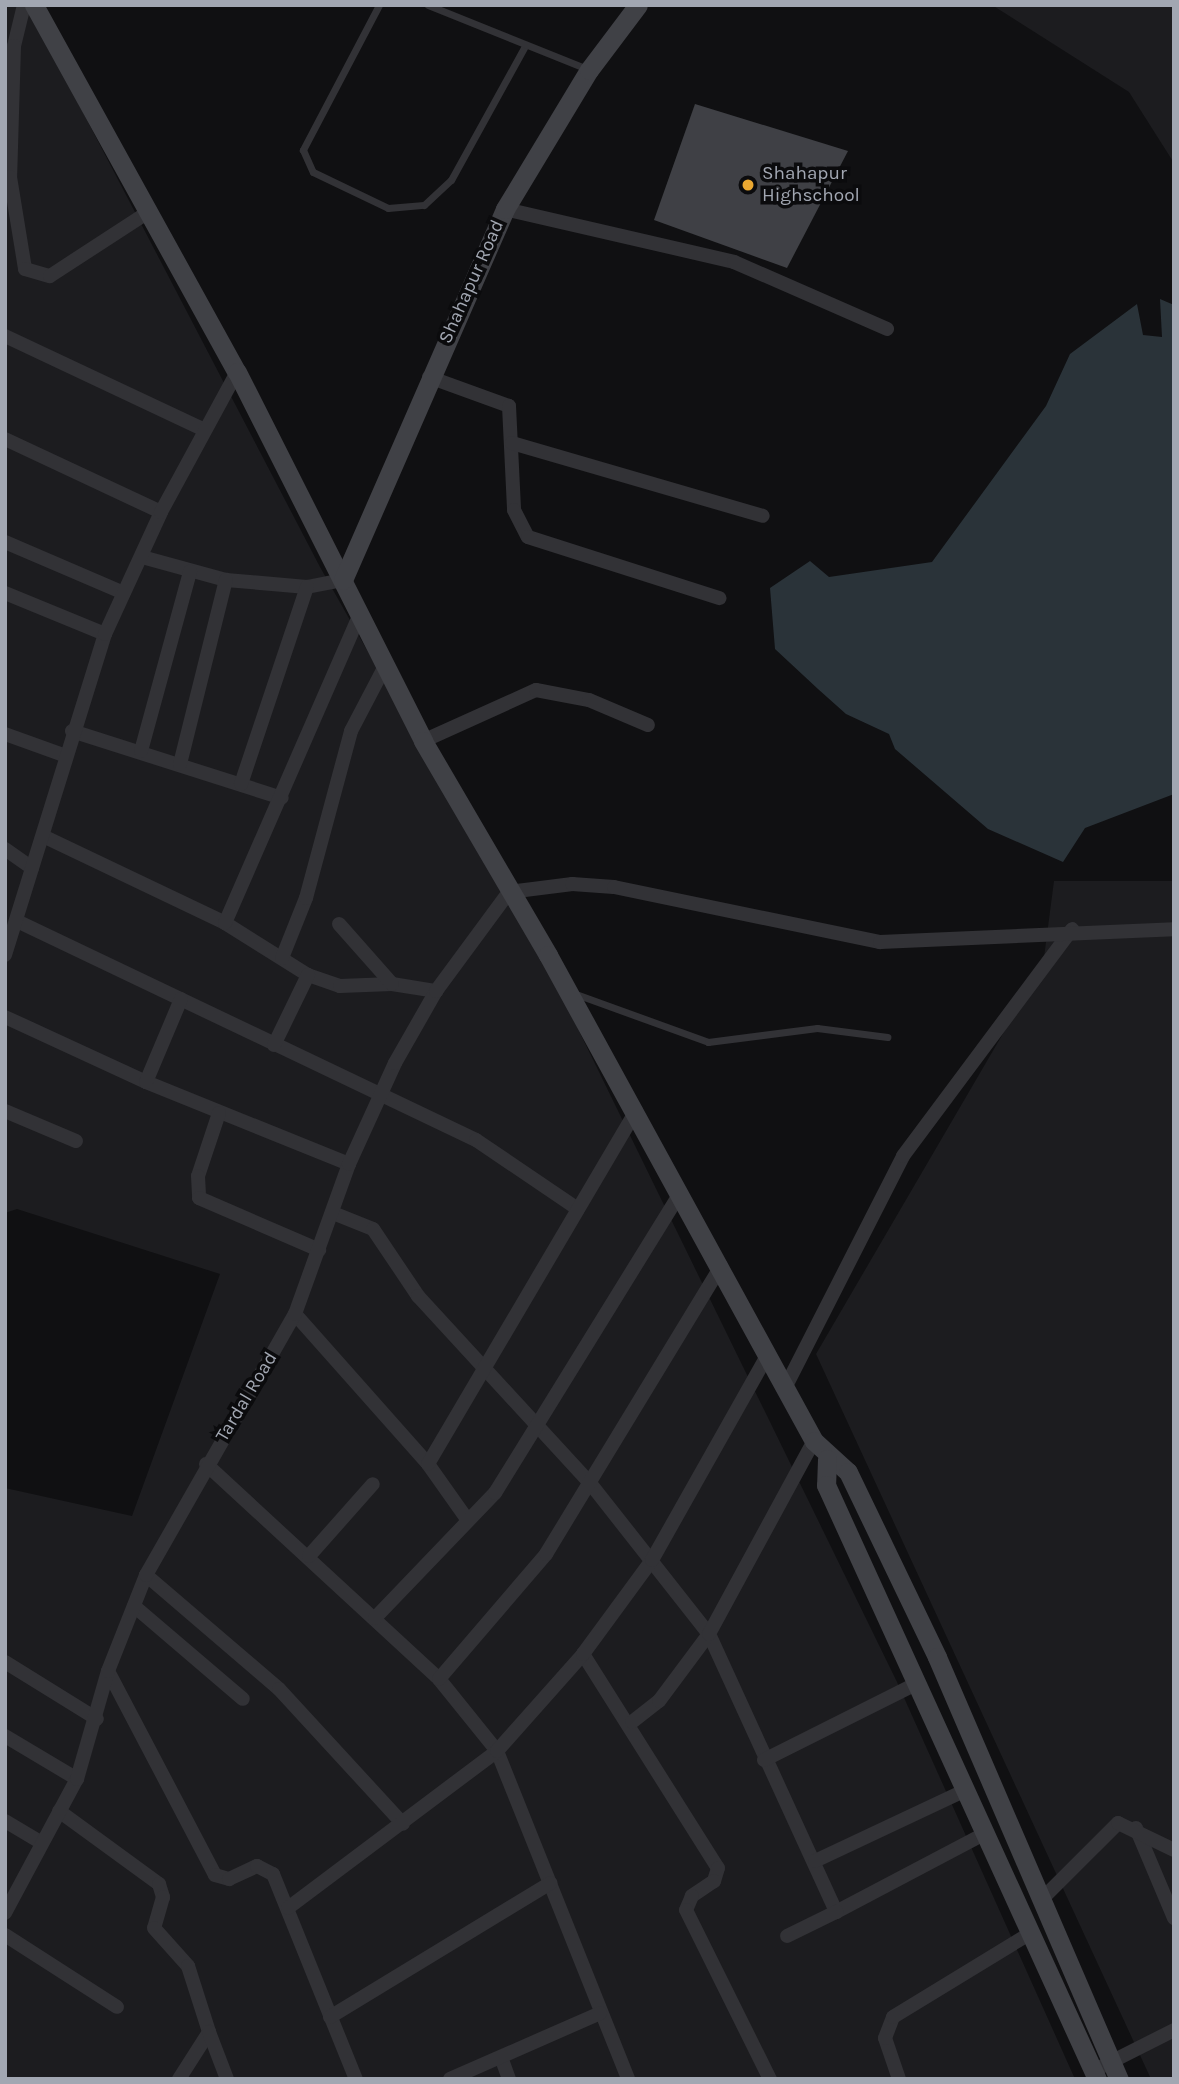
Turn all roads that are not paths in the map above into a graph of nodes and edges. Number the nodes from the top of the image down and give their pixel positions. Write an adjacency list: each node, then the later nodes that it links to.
1 (24, 5): 9 (street)
2 (34, 5): 9 (main road)
3 (379, 5): 6 (lane)
4 (428, 5): 6 (lane)
5 (638, 5): 7 (main road, Shahapur Road)
6 (525, 46): 7 (lane)
7 (589, 70): 8 (main road, Shahapur Road)
8 (505, 209): 10 (street); 13 (main road, Shahapur Road)
9 (145, 214): 12 (main road)
10 (887, 329)
11 (5, 336): 14 (street)
12 (237, 372): 14 (street); 23 (main road)
13 (429, 377): 16 (street); 23 (main road, Shahapur Road)
14 (205, 429): 17 (street)
15 (5, 439): 17 (street)
16 (512, 443): 18 (street); 27 (street)
17 (161, 512): 20 (street)
18 (763, 516)
19 (5, 542): 26 (street)
20 (142, 556): 21 (street); 26 (street)
21 (190, 572): 22 (street); 35 (street)
22 (226, 580): 24 (street); 37 (street)
23 (343, 580): 24 (street); 28 (main road)
24 (307, 587): 38 (street)
25 (5, 593): 29 (street)
26 (124, 593): 29 (street)
27 (719, 598)
28 (361, 612): 30 (main road); 39 (street)
29 (105, 634): 32 (street)
30 (386, 664): 34 (main road); 50 (street)
31 (649, 724): 34 (street)
32 (72, 731): 35 (street); 36 (street)
33 (5, 734): 36 (street)
34 (422, 741): 43 (main road)
35 (141, 751): 37 (street)
36 (66, 756): 40 (street)
37 (180, 764): 38 (street)
38 (241, 784): 39 (street)
39 (282, 798): 45 (street)
40 (45, 837): 42 (street); 45 (street)
41 (5, 849): 42 (street)
42 (32, 868): 44 (street)
43 (509, 892): 47 (street); 53 (street, Tardal Road); 54 (main road)
44 (19, 922): 49 (street); 55 (street)
45 (225, 923): 50 (street)
46 (339, 924): 52 (street)
47 (1072, 929): 48 (street); 74 (street)
48 (1174, 929)
49 (5, 955)
50 (282, 958): 51 (street)
51 (308, 975): 52 (street); 58 (street)
52 (392, 984): 53 (street)
53 (436, 991): 60 (street, Tardal Road)
54 (569, 992): 57 (lane); 62 (main road)
55 (181, 999): 58 (street); 59 (street)
56 (5, 1017): 59 (street)
57 (887, 1037)
58 (274, 1045): 60 (street)
59 (146, 1082): 63 (street)
60 (381, 1094): 65 (street, Tardal Road); 67 (street)
61 (5, 1111): 64 (street)
62 (636, 1111): 66 (main road); 67 (street)
63 (219, 1113): 65 (street); 69 (street)
64 (76, 1141)
65 (349, 1164): 68 (street, Tardal Road)
66 (679, 1195): 70 (main road); 75 (street)
67 (578, 1209): 73 (street)
68 (333, 1213): 69 (street, Tardal Road); 73 (street)
69 (319, 1250): 71 (street, Tardal Road)
70 (721, 1266): 72 (main road); 80 (street)
71 (295, 1314): 78 (street, Tardal Road); 79 (street)
72 (767, 1356): 74 (main road); 84 (street)
73 (486, 1374): 75 (street); 79 (street)
74 (786, 1386): 76 (main road)
75 (539, 1427): 80 (street); 82 (street)
76 (814, 1441): 77 (main road); 88 (street)
77 (827, 1459): 93 (main road); 111 (main road)
78 (206, 1464): 83 (street); 85 (street, Tardal Road)
79 (428, 1464): 82 (street)
80 (590, 1483): 84 (street); 92 (street)
81 (373, 1484): 83 (street)
82 (467, 1519): 87 (street)
83 (309, 1556): 87 (street)
84 (652, 1560): 88 (street); 89 (street)
85 (146, 1575): 86 (street, Tardal Road); 104 (street)
86 (134, 1606): 91 (street, Tardal Road); 94 (street)
87 (374, 1618): 92 (street)
88 (709, 1634): 96 (street); 99 (street)
89 (583, 1654): 96 (street); 98 (street)
90 (5, 1662): 95 (street)
91 (108, 1671): 95 (street, Tardal Road); 112 (street)
92 (439, 1679): 98 (street)
93 (916, 1684): 99 (street); 101 (main road)
94 (243, 1699)
95 (97, 1719): 100 (street, Tardal Road)
96 (632, 1722): 133 (street)
97 (5, 1736): 100 (street)
98 (497, 1751): 104 (street); 110 (street)
99 (764, 1760): 109 (street)
100 (77, 1779): 102 (street, Tardal Road)
101 (964, 1791): 106 (main road); 109 (street)
102 (59, 1811): 107 (street, Tardal Road); 123 (street)
103 (5, 1821): 107 (street)
104 (403, 1824): 112 (street)
105 (1136, 1828): 108 (street); 111 (street); 115 (street)
106 (984, 1834): 113 (street); 116 (main road)
107 (42, 1843): 114 (street, Tardal Road)
108 (1174, 1850)
109 (815, 1861): 113 (street)
110 (550, 1883): 120 (street); 121 (street)
111 (1041, 1900): 125 (main road)
112 (288, 1908): 121 (street)
113 (836, 1912): 118 (street)
114 (5, 1913)
115 (1174, 1918)
116 (1029, 1934): 126 (main road); 134 (street)
117 (5, 1935): 119 (street)
118 (787, 1936)
119 (117, 2007)
120 (600, 2013): 124 (street); 132 (street)
121 (330, 2017): 129 (street)
122 (1174, 2030): 125 (street)
123 (209, 2032): 127 (street); 128 (street)
124 (501, 2057): 130 (street); 131 (street)
125 (1116, 2070): 126 (street)
126 (1095, 2075)
127 (179, 2079)
128 (227, 2079)
129 (356, 2079)
130 (450, 2079)
131 (509, 2079)
132 (628, 2079)
133 (770, 2079)
134 (899, 2079)

